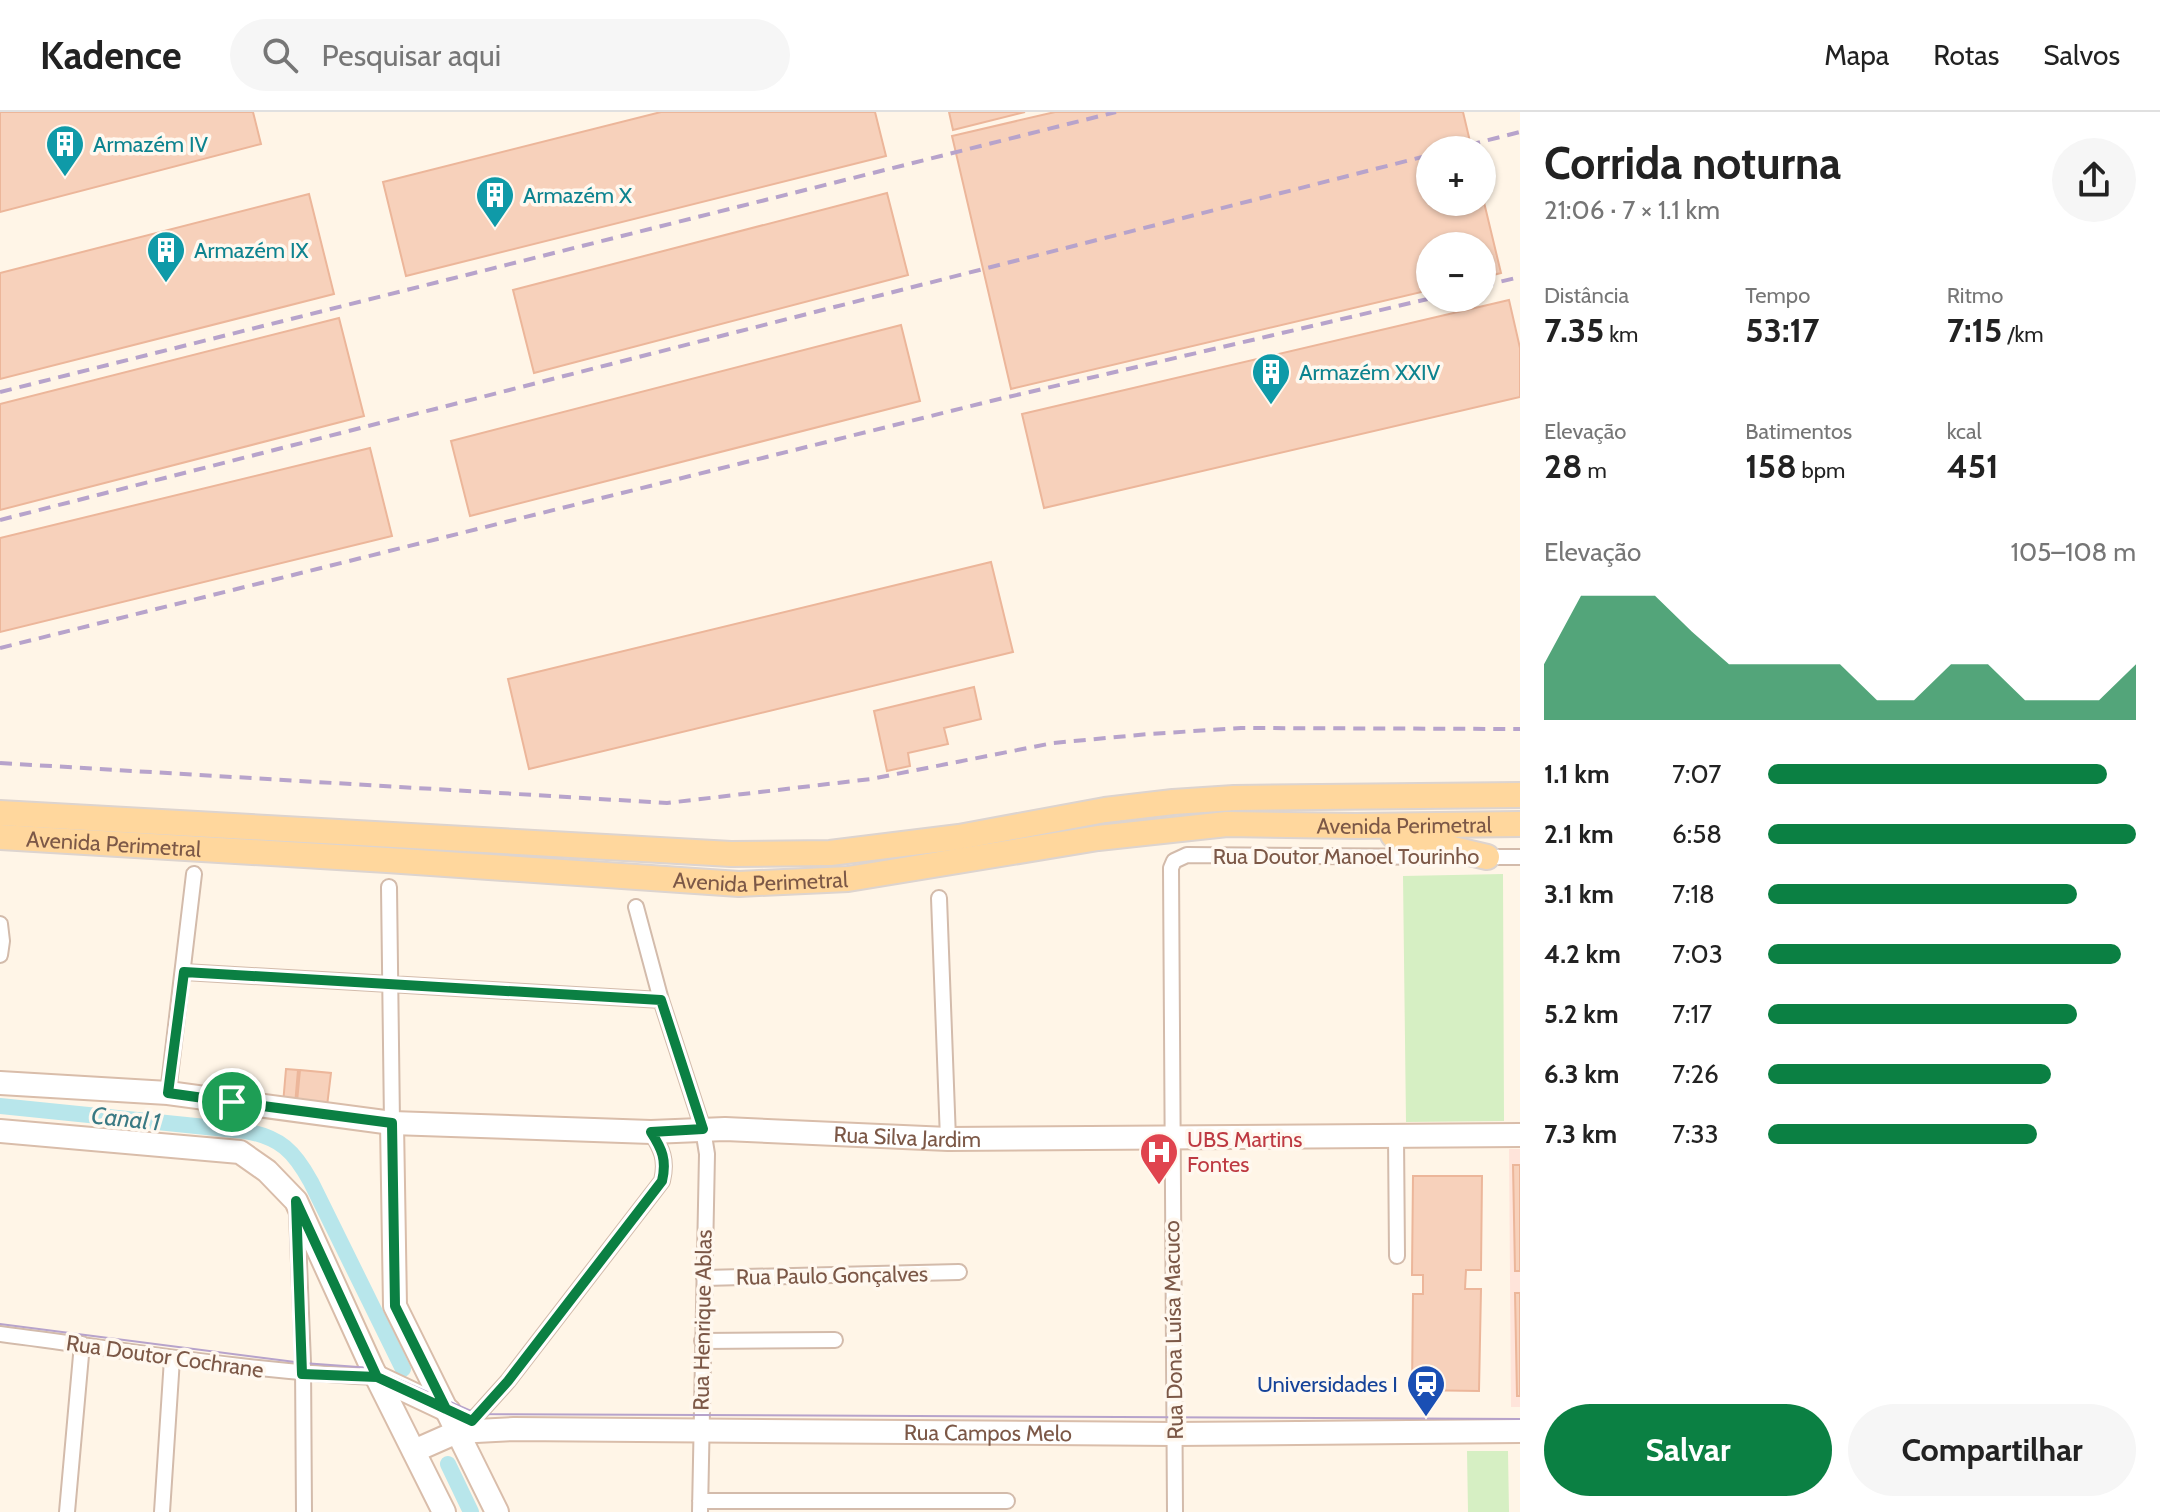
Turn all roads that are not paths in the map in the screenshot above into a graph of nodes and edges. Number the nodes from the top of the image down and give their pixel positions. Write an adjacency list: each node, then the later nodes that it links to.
1 (1520, 795): 2 (main road, Avenida Perimetral)
2 (0, 813)
3 (1520, 824): 4 (main road, Avenida Perimetral)
4 (1356, 826): 5 (main road, Avenida Perimetral); 6 (main road)
5 (0, 837)
6 (1487, 857): 7 (street, Rua Doutor Manoel Tourinho); 8 (street, Rua Doutor Manoel Tourinho)
7 (1520, 857)
8 (1174, 861): 26 (street, Rua Dona Luísa Macuco)
9 (194, 874): 15 (street)
10 (389, 887): 16 (street)
11 (939, 898): 27 (street)
12 (636, 907): 17 (street, Rua Henrique Ablas)
13 (0, 924): 14 (street)
14 (0, 955)
15 (184, 972): 16 (street); 19 (street)
16 (390, 985): 17 (street); 20 (street)
17 (661, 1000): 21 (street, Rua Henrique Ablas)
18 (0, 1083): 19 (street, Rua Silva Jardim)
19 (168, 1093): 20 (street, Rua Silva Jardim)
20 (392, 1123): 23 (street, Rua Silva Jardim); 39 (street)
21 (703, 1129): 23 (street, Rua Silva Jardim); 27 (street, Rua Silva Jardim); 31 (street, Rua Henrique Ablas)
22 (0, 1131): 28 (street)
23 (651, 1132): 40 (street)
24 (1520, 1135): 25 (street, Rua Silva Jardim)
25 (1396, 1136): 26 (street, Rua Silva Jardim); 29 (street)
26 (1171, 1137): 27 (street, Rua Silva Jardim); 43 (street, Rua Dona Luísa Macuco)
27 (948, 1139)
28 (296, 1201): 37 (street); 38 (street)
29 (1397, 1256)
30 (959, 1272): 31 (street, Rua Paulo Gonçalves)
31 (704, 1278): 34 (street, Rua Henrique Ablas)
32 (0, 1334): 35 (street, Rua Doutor Cochrane)
33 (835, 1340): 34 (street)
34 (702, 1341): 41 (street, Rua Henrique Ablas)
35 (82, 1344): 36 (street, Rua Doutor Cochrane); 47 (street)
36 (172, 1359): 37 (street, Rua Doutor Cochrane); 48 (street)
37 (302, 1374): 38 (street, Rua Doutor Cochrane); 49 (street)
38 (377, 1377): 39 (street); 44 (street)
39 (446, 1409): 40 (street)
40 (473, 1427): 41 (street, Rua Campos Melo); 44 (street); 51 (street)
41 (700, 1428): 43 (street, Rua Campos Melo); 46 (street, Rua Henrique Ablas)
42 (1520, 1431): 43 (street, Rua Campos Melo)
43 (1174, 1434): 52 (street, Rua Dona Luísa Macuco)
44 (414, 1451): 50 (street)
45 (1007, 1501): 46 (street)
46 (700, 1506)
47 (67, 1512)
48 (162, 1512)
49 (304, 1512)
50 (444, 1512)
51 (497, 1512)
52 (1175, 1512)

